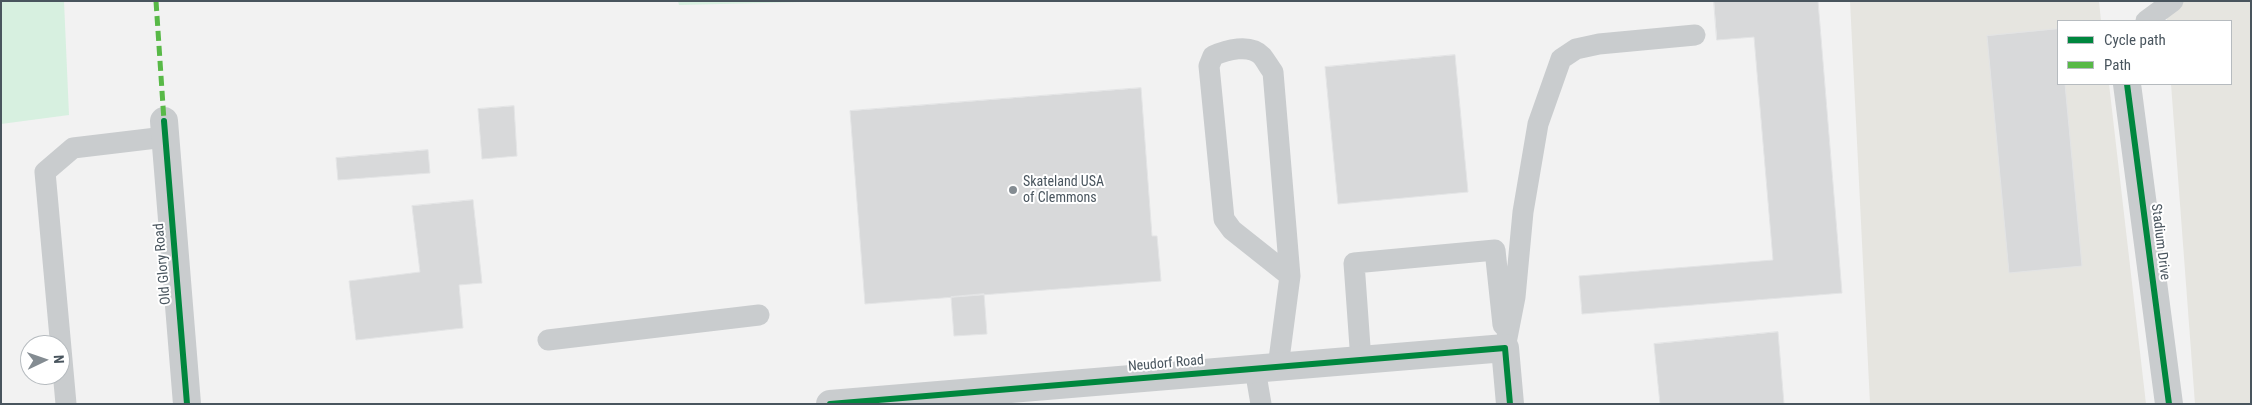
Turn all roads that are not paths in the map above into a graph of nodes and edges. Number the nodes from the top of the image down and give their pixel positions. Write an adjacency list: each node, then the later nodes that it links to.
1 (2173, 1): 2 (lane)
2 (2147, 20)
3 (1695, 35): 9 (lane)
4 (2127, 85): 18 (street, Stadium Drive)
5 (164, 129): 13 (lane); 14 (street, Old Glory Road)
6 (1290, 276): 6 (lane); 11 (lane)
7 (759, 314): 8 (lane)
8 (548, 340)
9 (1505, 348): 10 (street, Neudorf Road); 10 (lane); 17 (street)
10 (1361, 361): 11 (street, Neudorf Road)
11 (1267, 368): 12 (street, Neudorf Road); 16 (lane)
12 (871, 402): 15 (street, Neudorf Road)
13 (66, 404)
14 (187, 404)
15 (830, 404)
16 (1261, 404)
17 (1510, 404)
18 (2169, 404)

